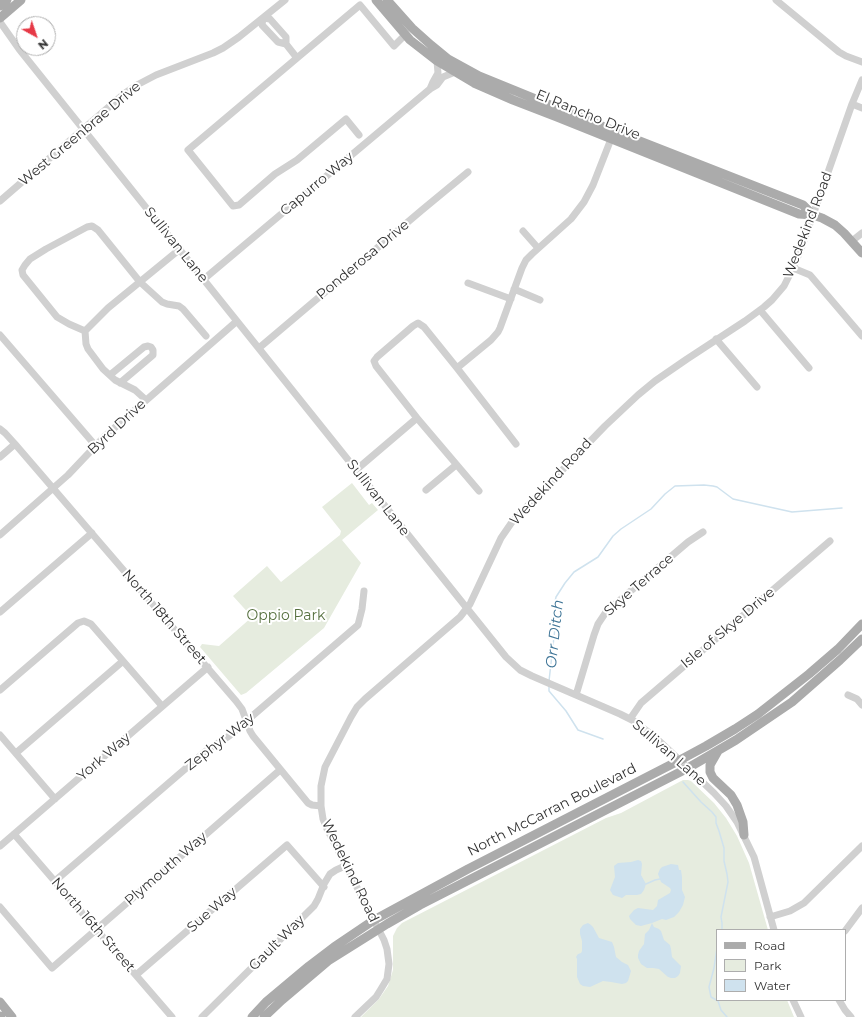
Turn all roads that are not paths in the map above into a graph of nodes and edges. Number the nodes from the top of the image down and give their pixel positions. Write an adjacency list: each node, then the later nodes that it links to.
1 (7, 0): 7 (main road)
2 (21, 0): 8 (main road)
3 (285, 0): 9 (street, West Greenbrae Drive)
4 (376, 0): 11 (main road, El Rancho Drive)
5 (387, 0): 14 (main road, El Rancho Drive)
6 (776, 0): 16 (street)
7 (0, 6)
8 (0, 18)
9 (263, 18): 13 (street); 22 (street, West Greenbrae Drive)
10 (0, 22): 22 (street, Sullivan Lane)
11 (405, 35): 12 (main road, El Rancho Drive); 13 (street)
12 (426, 52): 14 (main road); 15 (main road, El Rancho Drive)
13 (297, 58): 23 (street)
14 (448, 59): 27 (main road, El Rancho Drive)
15 (437, 61): 17 (main road, El Rancho Drive); 19 (street, Capurro Way)
16 (862, 62)
17 (455, 72): 19 (street, Capurro Way); 24 (main road, El Rancho Drive)
18 (862, 80): 20 (street, Wedekind Road)
19 (430, 90): 35 (street, Capurro Way)
20 (852, 104): 21 (street); 27 (street, Wedekind Road)
21 (862, 108)
22 (83, 129): 26 (street, West Greenbrae Drive); 32 (street, Sullivan Lane)
23 (359, 136)
24 (611, 139): 27 (main road, El Rancho Drive); 31 (street)
25 (468, 172): 48 (street, Ponderosa Drive)
26 (0, 201)
27 (814, 215): 30 (main road, El Rancho Drive); 34 (street, Wedekind Road)
28 (523, 231): 31 (street)
29 (862, 233): 30 (street)
30 (852, 241): 33 (main road, El Rancho Drive)
31 (538, 248): 38 (street)
32 (180, 249): 35 (street, Sullivan Lane); 36 (street)
33 (862, 253)
34 (794, 268): 41 (street, Wedekind Road); 46 (street)
35 (204, 279): 42 (street, Sullivan Lane)
36 (140, 282): 43 (street); 43 (street); 45 (street)
37 (468, 283): 39 (street)
38 (514, 289): 39 (street); 40 (street)
39 (511, 298): 49 (street)
40 (540, 300)
41 (760, 310): 47 (street, Wedekind Road); 50 (street)
42 (237, 321): 48 (street, Sullivan Lane); 54 (street, Byrd Drive)
43 (85, 331): 51 (street)
44 (0, 335): 59 (street)
45 (206, 336)
46 (862, 336)
47 (716, 339): 53 (street); 71 (street, Wedekind Road)
48 (259, 348): 62 (street, Sullivan Lane)
49 (457, 368): 55 (street); 58 (street)
50 (809, 368)
51 (110, 375): 52 (street); 52 (street)
52 (120, 383): 54 (street)
53 (757, 387)
54 (146, 400): 59 (street, Byrd Drive)
55 (417, 418): 61 (street); 62 (street)
56 (0, 429): 57 (street, North 18th Street)
57 (15, 444): 60 (street); 63 (street, North 18th Street)
58 (516, 444)
59 (95, 445): 63 (street, Byrd Drive)
60 (0, 457)
61 (456, 465): 64 (street); 65 (street)
62 (356, 470): 71 (street, Sullivan Lane)
63 (53, 488): 67 (street, North 18th Street); 68 (street, Byrd Drive)
64 (426, 490)
65 (479, 491)
66 (703, 532): 78 (street, Skye Terrace)
67 (92, 533): 72 (street); 76 (street, North 18th Street)
68 (0, 534)
69 (830, 541): 82 (street, Isle of Skye Drive)
70 (364, 592): 83 (street, Zephyr Way)
71 (467, 608): 78 (street, Sullivan Lane); 91 (street, Wedekind Road)
72 (0, 612)
73 (862, 624): 87 (main road, North McCarran Boulevard)
74 (862, 639): 85 (main road, North McCarran Boulevard)
75 (123, 661): 77 (street); 81 (street); 86 (street)
76 (208, 667): 81 (street, York Way); 83 (street, North 18th Street)
77 (0, 690)
78 (576, 695): 82 (street, Sullivan Lane)
79 (848, 695): 80 (street)
80 (862, 705)
81 (162, 706): 90 (street, York Way)
82 (630, 719): 87 (street, Sullivan Lane)
83 (247, 721): 89 (street, North 18th Street); 97 (street, Zephyr Way)
84 (0, 734): 86 (street)
85 (718, 751): 88 (main road, North McCarran Boulevard); 93 (main road)
86 (16, 753): 90 (street)
87 (680, 760): 88 (street, Sullivan Lane); 102 (main road, North McCarran Boulevard)
88 (688, 768): 93 (street, Sullivan Lane); 104 (main road, North McCarran Boulevard)
89 (280, 770): 91 (street, North 18th Street); 103 (street, Plymouth Way)
90 (55, 799): 92 (street, York Way)
91 (321, 806): 96 (street, Wedekind Road)
92 (14, 834): 94 (street, York Way); 97 (street, North 16th Street)
93 (744, 835): 101 (street, Sullivan Lane)
94 (0, 846)
95 (862, 846): 101 (street)
96 (345, 866): 98 (street, Gault Way); 102 (street, Wedekind Road)
97 (55, 881): 103 (street, North 16th Street)
98 (324, 887): 107 (street, Sue Way); 113 (street, Gault Way)
99 (0, 907): 103 (street, Plymouth Way)
100 (862, 908): 106 (street)
101 (770, 917): 105 (street, Sullivan Lane)
102 (374, 920): 104 (street, Wedekind Road); 114 (main road, North McCarran Boulevard)
103 (96, 929): 107 (street, North 16th Street)
104 (378, 929): 115 (main road, North McCarran Boulevard); 116 (street, Wedekind Road)
105 (774, 929)
106 (846, 930)
107 (136, 975): 112 (street, North 16th Street)
108 (793, 1001): 117 (street)
109 (840, 1001): 118 (street)
110 (0, 1002): 111 (main road)
111 (12, 1017)
112 (172, 1017)
113 (202, 1017)
114 (252, 1017)
115 (264, 1017)
116 (355, 1017)
117 (801, 1017)
118 (852, 1017)

